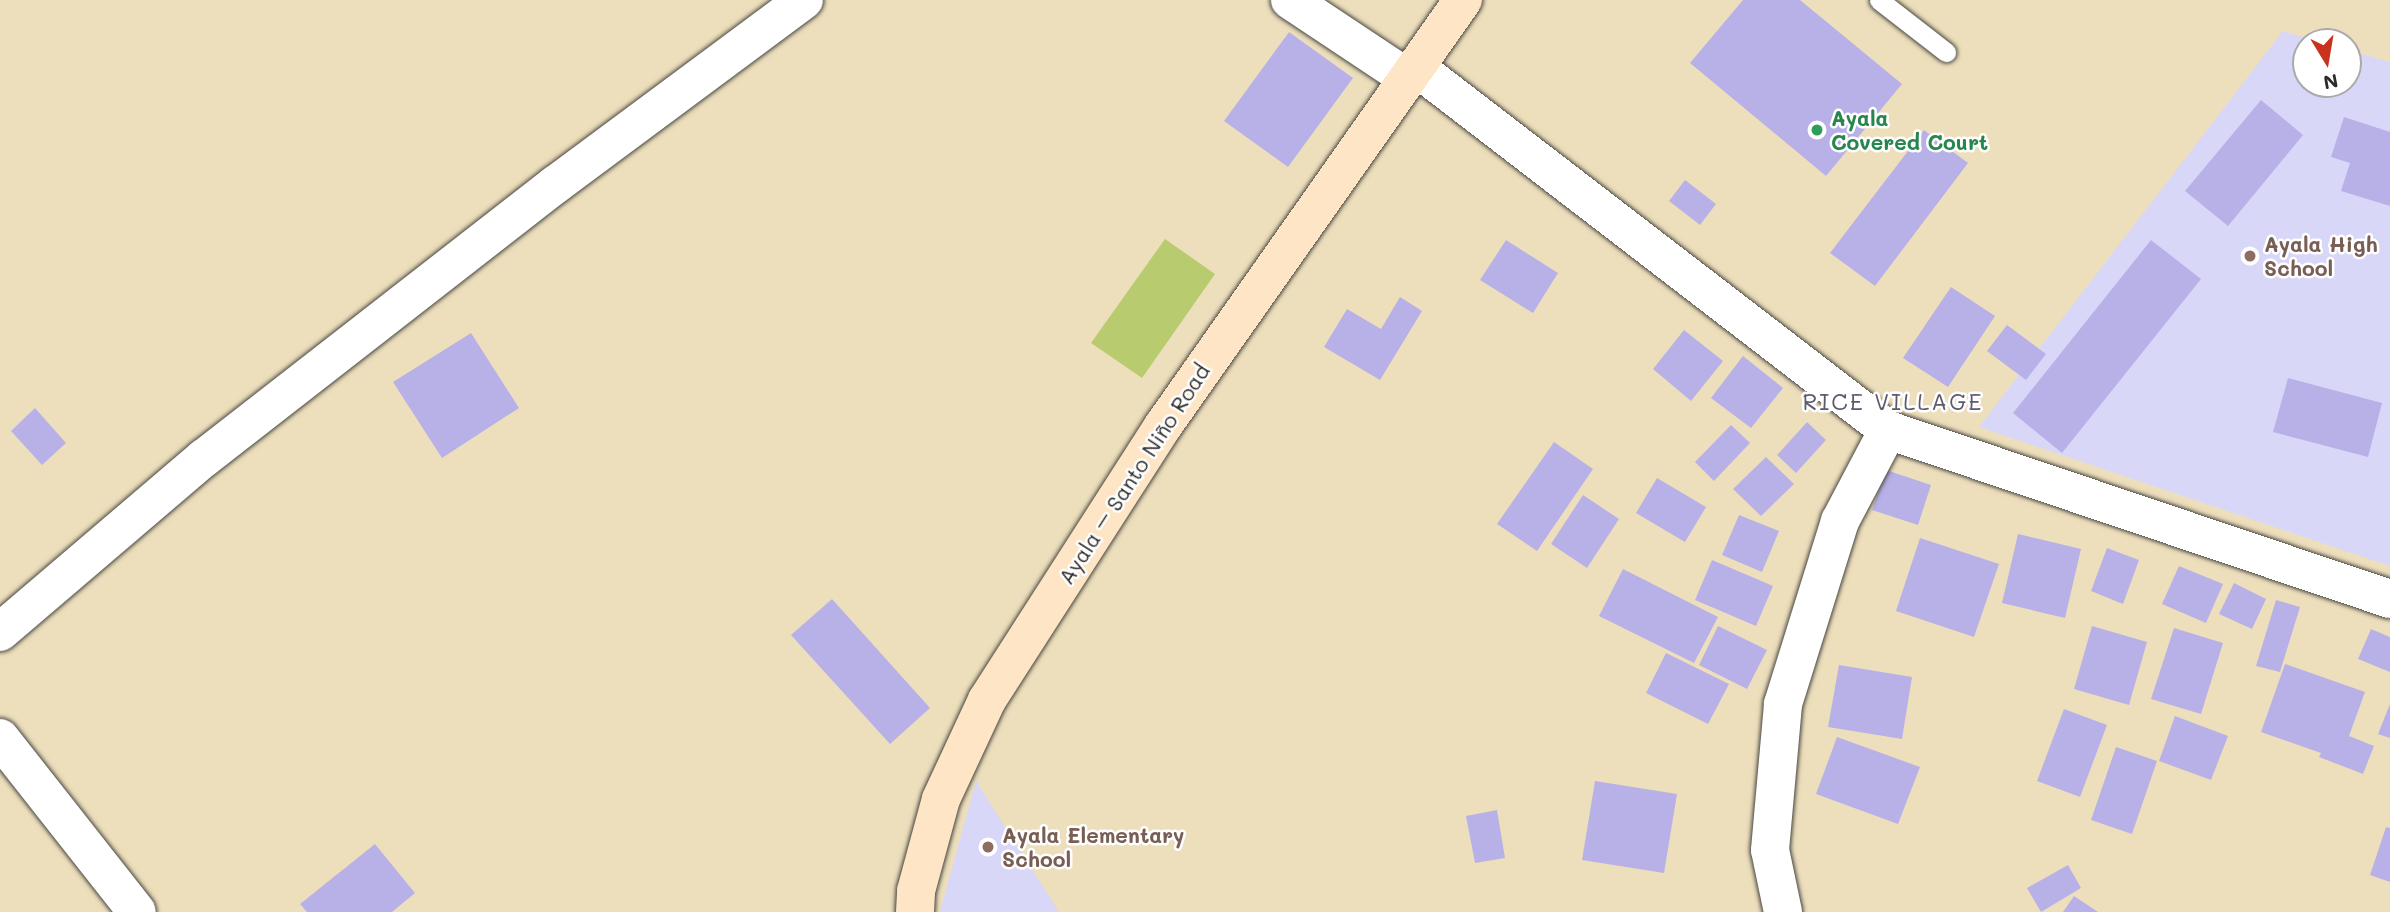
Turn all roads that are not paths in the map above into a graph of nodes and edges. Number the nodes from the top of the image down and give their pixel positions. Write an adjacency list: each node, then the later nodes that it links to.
1 (804, 0): 9 (street)
2 (1290, 0): 6 (street)
3 (1463, 0): 6 (street, Ayala – Santo Niño Road)
4 (1879, 0): 5 (lane)
5 (1946, 52)
6 (1413, 73): 7 (street); 12 (street, Ayala – Santo Niño Road)
7 (1888, 429): 8 (street); 13 (street)
8 (2390, 599)
9 (0, 632)
10 (0, 738): 11 (street)
11 (136, 912)
12 (915, 912)
13 (1783, 912)

